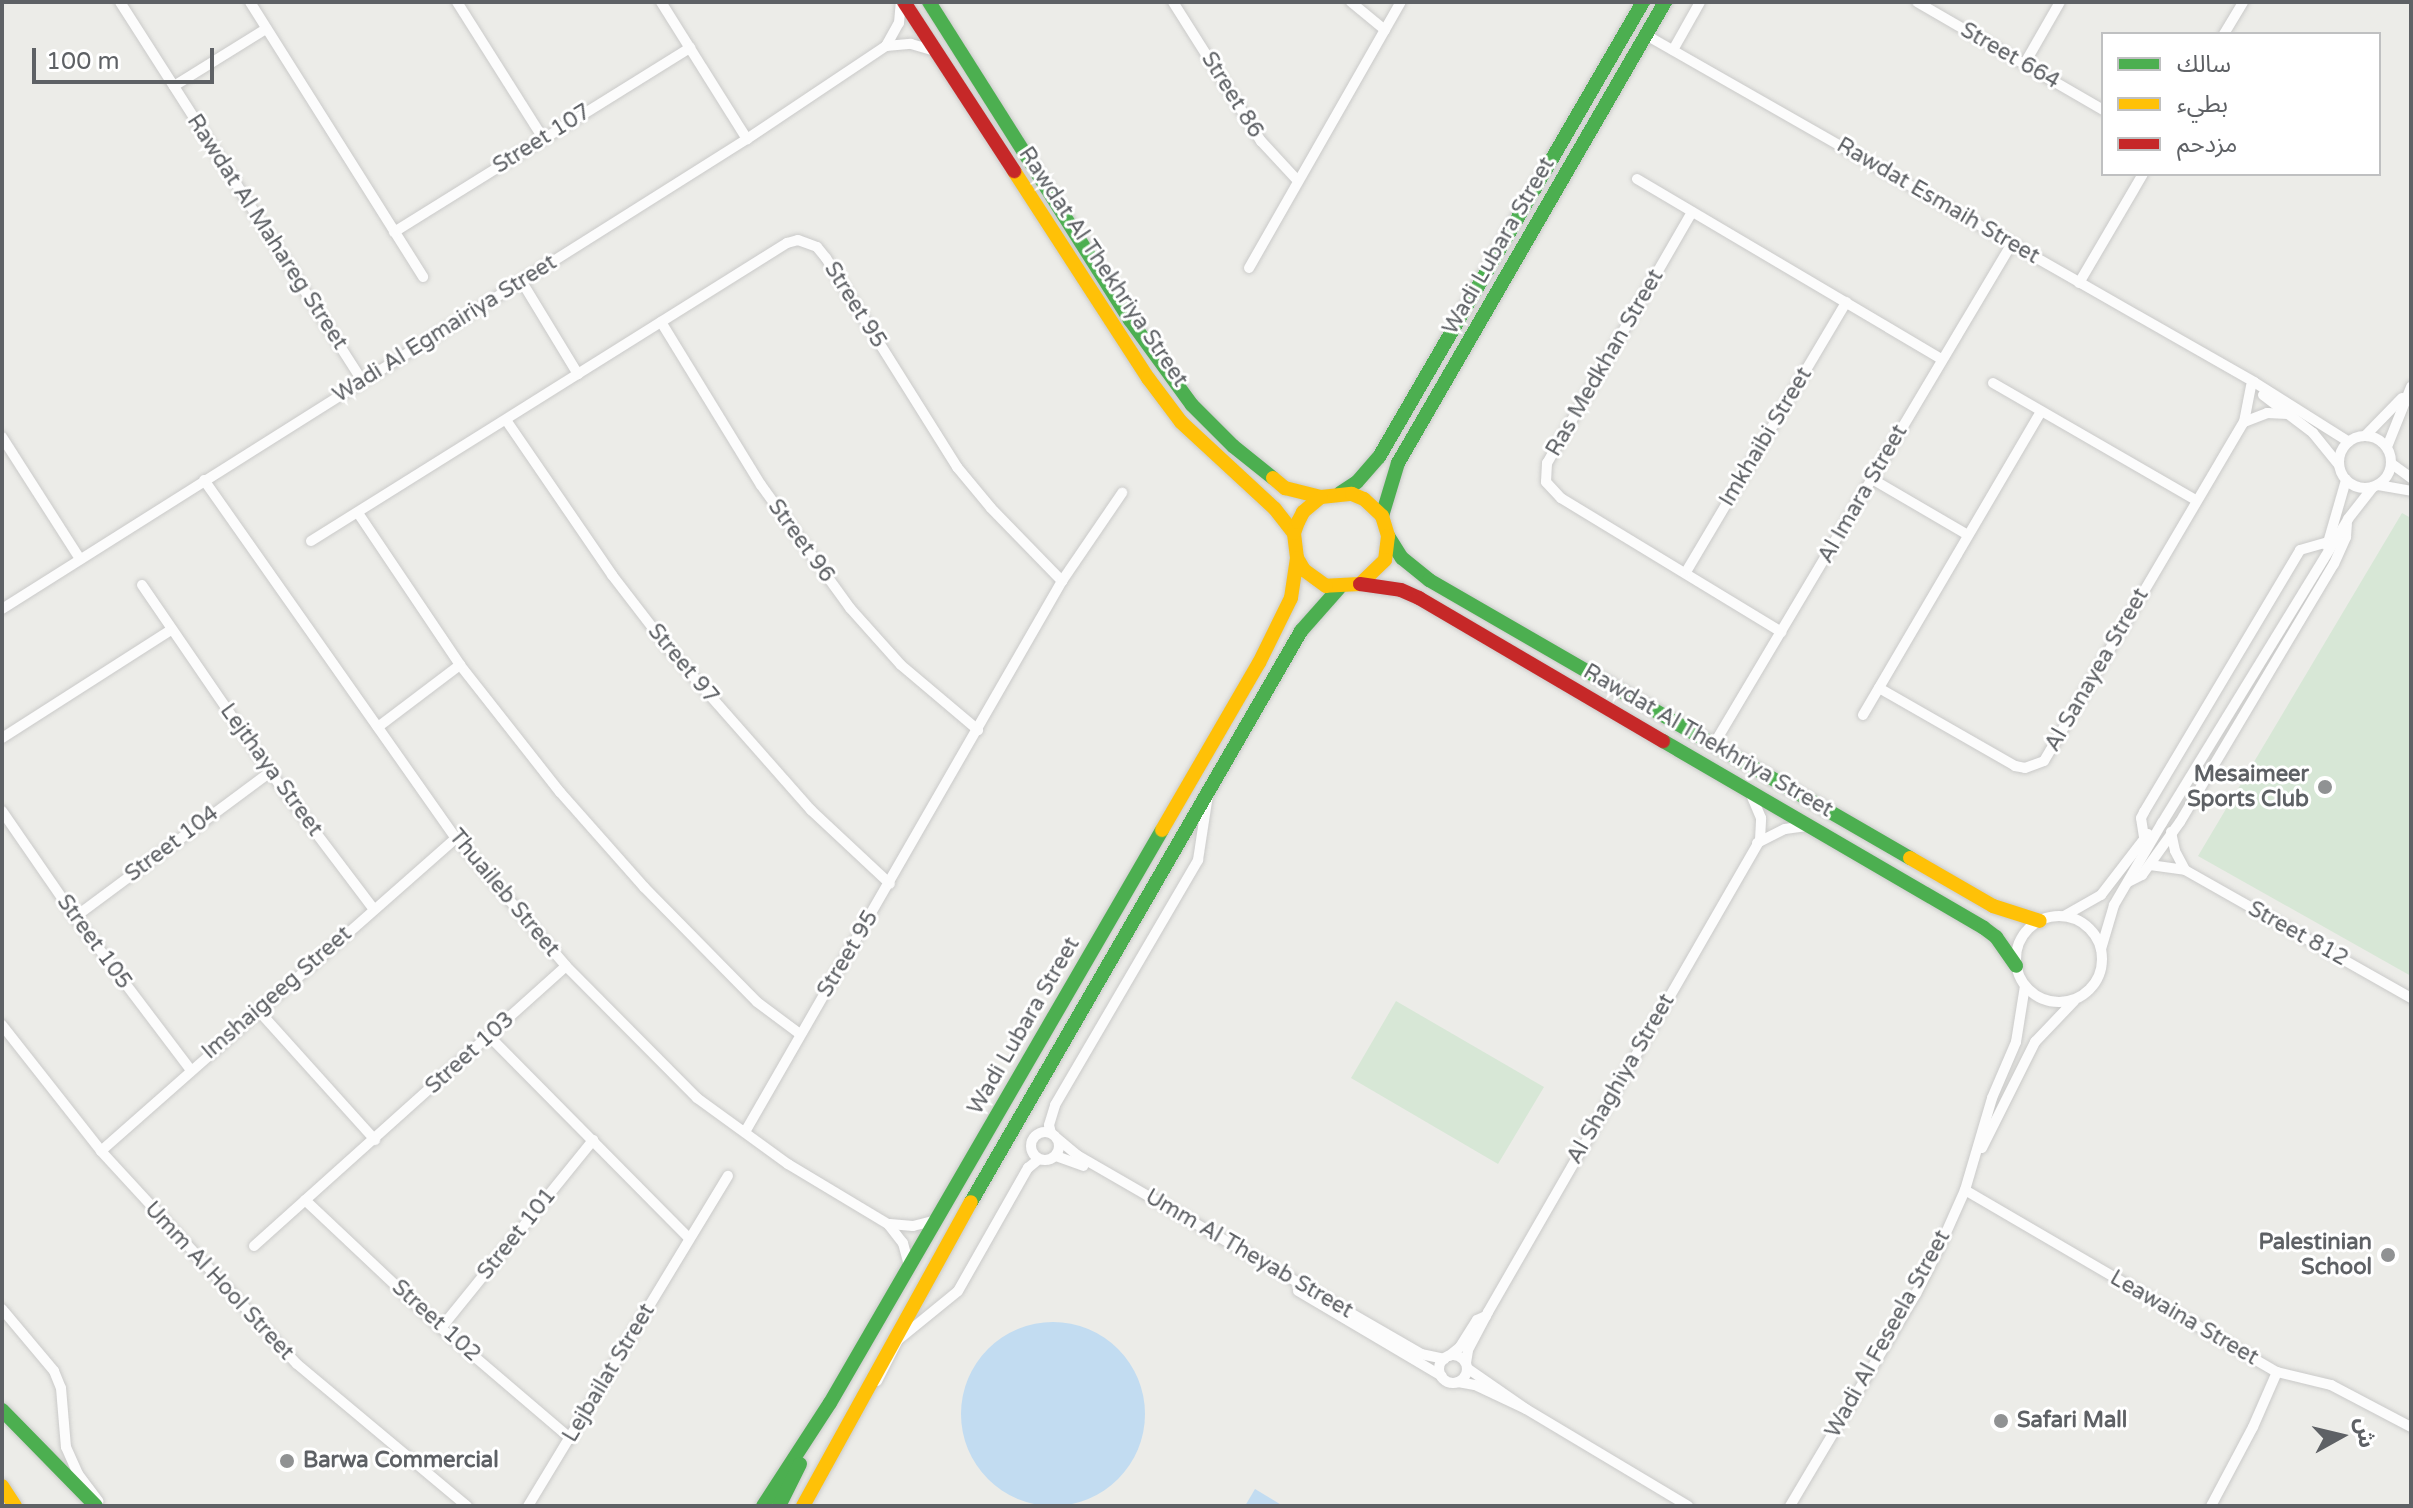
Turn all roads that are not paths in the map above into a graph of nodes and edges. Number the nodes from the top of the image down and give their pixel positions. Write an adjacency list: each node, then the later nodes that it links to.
1 (120, 2): 25 (street, Rawdat Al Mahareg Street)
2 (250, 2): 16 (street)
3 (457, 2): 27 (street)
4 (661, 2): 21 (street)
5 (903, 2): 20 (street); 23 (main road, Rawdat Al Thekhriya Street)
6 (929, 2): 66 (main road, Rawdat Al Thekhriya Street)
7 (1173, 2): 31 (street, Street 86)
8 (1351, 2): 17 (street)
9 (1401, 2): 17 (street)
10 (1643, 2): 65 (main road, Wadi Lubara Street)
11 (1665, 2): 19 (main road, Wadi Lubara Street)
12 (1700, 2): 22 (street)
13 (1917, 2): 24 (street, Street 664)
14 (2060, 2): 24 (street)
15 (2243, 2): 18 (street)
16 (266, 29): 25 (street); 33 (street)
17 (1385, 30): 31 (street)
18 (2225, 32)
19 (1646, 35): 22 (street, Rawdat Esmaih Street); 69 (main road, Wadi Lubara Street)
20 (886, 46): 23 (street); 28 (street, Wadi Al Egmairiya Street)
21 (690, 48): 27 (street, Street 107); 28 (street)
22 (1673, 50): 34 (street, Rawdat Esmaih Street)
23 (935, 52): 71 (main road, Rawdat Al Thekhriya Street)
24 (2025, 63): 26 (street, Street 664)
25 (174, 86): 44 (street, Rawdat Al Mahareg Street)
26 (2101, 109)
27 (543, 138): 33 (street, Street 107)
28 (747, 139): 37 (street, Wadi Al Egmairiya Street)
29 (2142, 176): 38 (street)
30 (1637, 179): 32 (street)
31 (1298, 181): 35 (street)
32 (1692, 212): 39 (street); 78 (street, Ras Medkhan Street)
33 (394, 232): 36 (street)
34 (2011, 245): 38 (street, Rawdat Esmaih Street); 41 (street, Al Imara Street)
35 (1249, 268)
36 (423, 277)
37 (522, 282): 43 (street); 44 (street, Wadi Al Egmairiya Street)
38 (2079, 283): 42 (street, Rawdat Esmaih Street)
39 (1846, 302): 41 (street); 78 (street, Imkhaibi Street)
40 (661, 322): 43 (street, Street 95); 80 (street, Street 95); 91 (street, Street 96)
41 (1941, 359): 59 (street, Al Imara Street)
42 (2229, 369): 46 (street, Rawdat Esmaih Street); 54 (street, Rawdat Esmaih Street)
43 (578, 374): 50 (street, Street 95)
44 (362, 381): 60 (street, Wadi Al Egmairiya Street)
45 (1993, 383): 48 (street)
46 (2251, 386): 49 (street, Rawdat Esmaih Street); 51 (street, Al Sanayea Street)
47 (2410, 389): 52 (street); 55 (street)
48 (2041, 411): 67 (street); 72 (street)
49 (2291, 415): 51 (street); 57 (street, Rawdat Esmaih Street)
50 (506, 420): 68 (street, Street 95); 107 (street, Street 97)
51 (2244, 422): 67 (street, Al Sanayea Street)
52 (2365, 436): 54 (street); 55 (street)
53 (2, 437): 77 (street)
54 (2349, 442): 57 (street)
55 (2387, 447): 56 (street)
56 (2392, 464): 58 (street); 62 (street)
57 (2339, 465): 61 (street)
58 (2411, 478)
59 (1872, 479): 72 (street); 86 (street, Al Imara Street)
60 (204, 480): 77 (street, Wadi Al Egmairiya Street); 90 (street, Thuaileb Street)
61 (2346, 480): 62 (street); 75 (street)
62 (2375, 487): 63 (street); 70 (street)
63 (2411, 491)
64 (1122, 493): 80 (street, Street 95)
65 (1340, 493): 66 (main road); 69 (main road)
66 (1321, 497): 71 (main road)
67 (2196, 500): 88 (street, Al Sanayea Street)
68 (358, 513): 74 (street, Street 95); 87 (street)
69 (1382, 516): 73 (main road)
70 (2348, 519): 79 (street); 100 (street)
71 (1294, 533): 76 (main road)
72 (1968, 535): 88 (street)
73 (1388, 536): 81 (main road); 93 (main road, Rawdat Al Thekhriya Street)
74 (311, 541)
75 (2328, 542): 79 (street); 101 (street)
76 (1297, 558): 83 (main road); 134 (main road, Wadi Lubara Street)
77 (80, 559): 84 (street, Wadi Al Egmairiya Street)
78 (1686, 572): 86 (street, Ras Medkhan Street)
79 (2314, 573): 98 (street)
80 (1062, 581): 91 (street, Street 95)
81 (1360, 584): 83 (main road); 96 (main road, Rawdat Al Thekhriya Street)
82 (142, 585): 85 (street, Lejthaya Street)
83 (1339, 588): 95 (main road, Wadi Lubara Street)
84 (2, 609)
85 (171, 630): 92 (street); 94 (street, Lejthaya Street)
86 (1781, 632): 93 (street, Al Imara Street)
87 (460, 665): 90 (street); 120 (street)
88 (1879, 688): 89 (street)
89 (1863, 715)
90 (378, 727): 102 (street, Thuaileb Street)
91 (978, 730): 107 (street, Street 95)
92 (2, 738)
93 (1714, 744): 111 (main road, Rawdat Al Thekhriya Street)
94 (270, 772): 108 (street, Lejthaya Street); 110 (street, Street 104)
95 (1209, 785): 124 (street); 150 (main road, Wadi Lubara Street)
96 (1749, 791): 99 (main road, Rawdat Al Thekhriya Street); 103 (street)
97 (2, 811): 110 (street, Street 105)
98 (2162, 823): 101 (street); 106 (street)
99 (1810, 826): 103 (street); 114 (main road, Rawdat Al Thekhriya Street)
100 (2171, 832): 104 (street); 105 (street)
101 (2144, 837): 109 (street)
102 (456, 838): 108 (street, Imshaigeeg Street); 113 (street, Thuaileb Street)
103 (1757, 843): 140 (street, Al Shaghiya Street)
104 (2150, 865): 105 (street, Street 812); 106 (street)
105 (2185, 870): 116 (street, Street 812)
106 (2127, 883): 112 (street)
107 (890, 884): 120 (street, Street 95)
108 (373, 908): 118 (street, Imshaigeeg Street)
109 (2064, 916): 111 (street); 112 (street)
110 (75, 917): 122 (street, Street 105)
111 (2040, 921): 114 (street)
112 (2101, 949): 117 (street)
113 (566, 966): 121 (street, Street 103); 123 (street, Thuaileb Street)
114 (2016, 966): 115 (street)
115 (2025, 986): 117 (street); 129 (street, Wadi Al Feseela Street)
116 (2411, 998)
117 (2076, 999): 129 (street, Wadi Al Feseela Street)
118 (258, 1010): 122 (street, Imshaigeeg Street); 125 (street)
119 (2, 1025): 127 (street, Umm Al Hool Street)
120 (800, 1034): 123 (street, Street 95)
121 (489, 1036): 125 (street, Street 103); 126 (street)
122 (190, 1069): 127 (street, Imshaigeeg Street)
123 (745, 1132): 135 (street, Thuaileb Street)
124 (1054, 1136): 128 (street); 130 (street); 142 (street, Umm Al Theyab Street)
125 (375, 1140): 133 (street, Street 103)
126 (593, 1140): 136 (street); 141 (street, Street 101)
127 (101, 1151): 158 (street, Umm Al Hool Street)
128 (1056, 1156): 130 (street); 145 (street, Umm Al Theyab Street)
129 (1977, 1157): 132 (street, Wadi Al Feseela Street)
130 (1039, 1159): 150 (street)
131 (728, 1176): 136 (street, Lejbailat Street)
132 (1965, 1190): 144 (street, Leawaina Street); 164 (street, Wadi Al Feseela Street)
133 (305, 1200): 137 (street, Street 103); 141 (street, Street 102)
134 (938, 1219): 135 (street); 138 (main road, Wadi Lubara Street)
135 (888, 1224): 138 (street)
136 (689, 1238): 152 (street, Lejbailat Street)
137 (254, 1246)
138 (909, 1268): 147 (main road, Wadi Lubara Street)
139 (2, 1309): 157 (street)
140 (1486, 1316): 142 (street, Al Shaghiya Street); 143 (street, Al Shaghiya Street)
141 (441, 1328): 152 (street, Street 102)
142 (1447, 1358): 143 (street); 145 (street)
143 (1466, 1366): 146 (street); 148 (street)
144 (2277, 1372): 151 (street, Leawaina Street); 165 (street)
145 (1442, 1376): 146 (street)
146 (1458, 1382): 148 (street)
147 (830, 1403): 160 (main road, Wadi Lubara Street); 161 (main road)
148 (1526, 1409): 163 (street)
149 (2, 1410): 156 (main road)
150 (849, 1422): 162 (main road, Wadi Lubara Street)
151 (2411, 1427)
152 (571, 1439): 159 (street, Lejbailat Street)
153 (2, 1486): 155 (main road)
154 (2, 1492): 155 (main road)
155 (15, 1506)
156 (96, 1506)
157 (102, 1506)
158 (467, 1506)
159 (528, 1506)
160 (763, 1506)
161 (779, 1506)
162 (803, 1506)
163 (1688, 1506)
164 (1790, 1506)
165 (2211, 1506)

